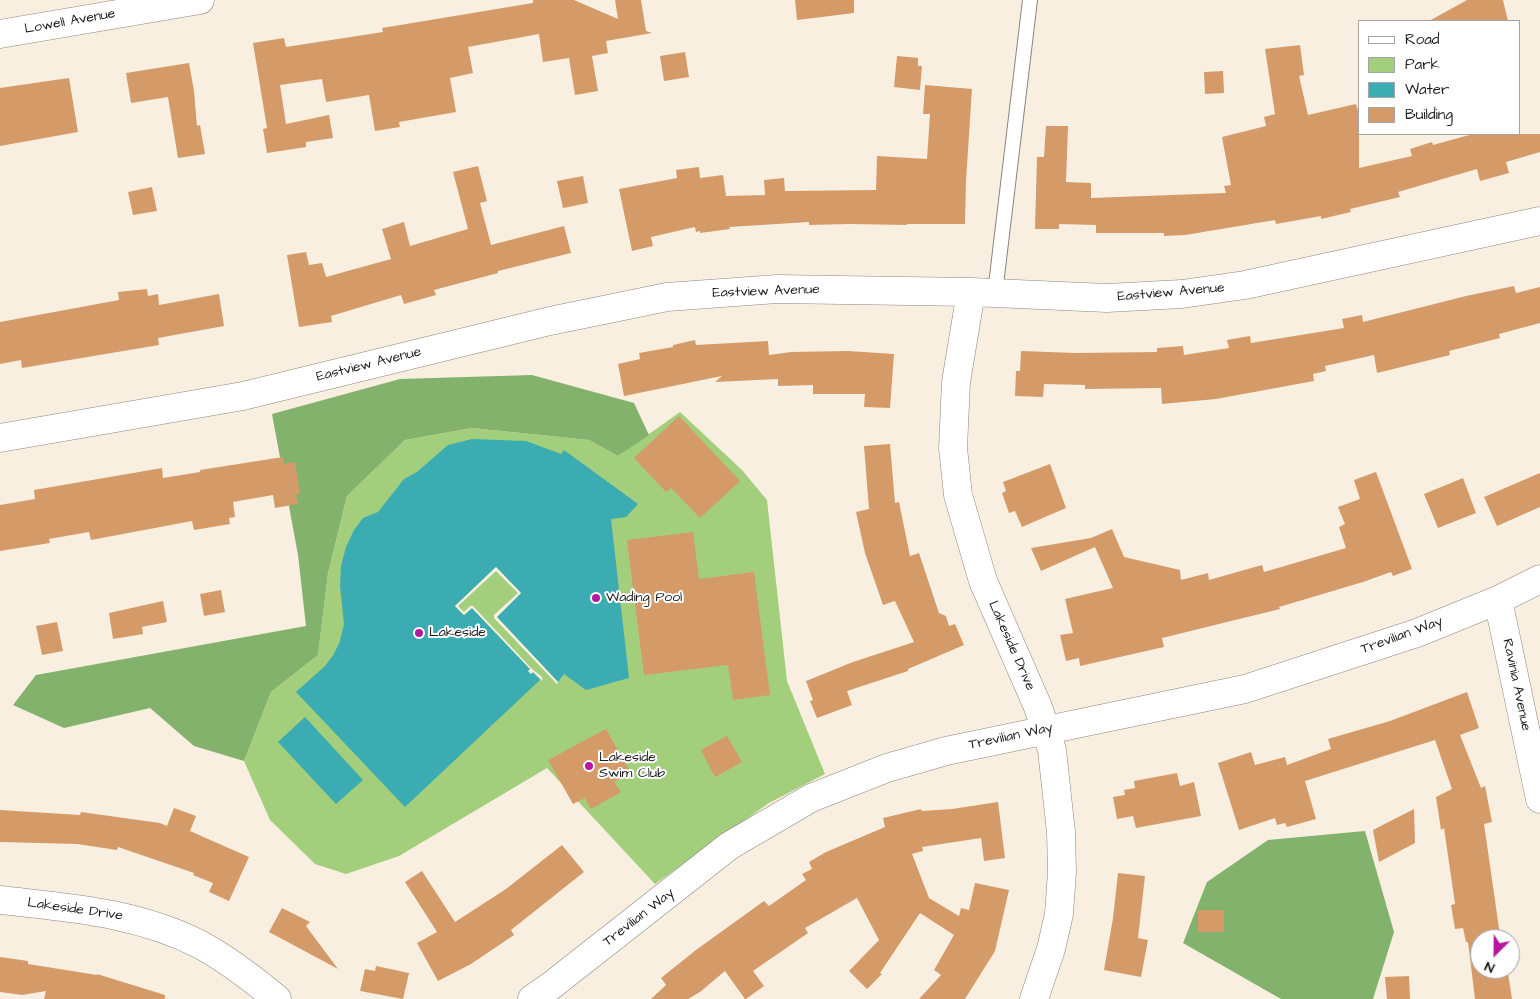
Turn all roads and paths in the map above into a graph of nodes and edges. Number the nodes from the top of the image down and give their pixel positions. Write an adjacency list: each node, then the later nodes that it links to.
1 (200, 0): 3 (street, Lowell Avenue)
2 (1030, 0): 5 (lane)
3 (0, 34)
4 (1540, 221): 5 (street, Eastview Avenue)
5 (983, 293): 6 (street, Eastview Avenue); 9 (street, Lakeside Drive)
6 (0, 438)
7 (1540, 580): 8 (street, Trevilian Way)
8 (1498, 600): 9 (street, Trevilian Way); 10 (street, Ravinia Avenue)
9 (1046, 730): 13 (street, Trevilian Way); 14 (street, Lakeside Drive)
10 (1540, 799)
11 (0, 900): 12 (street, Lakeside Drive)
12 (277, 999)
13 (532, 999)
14 (1034, 999)

